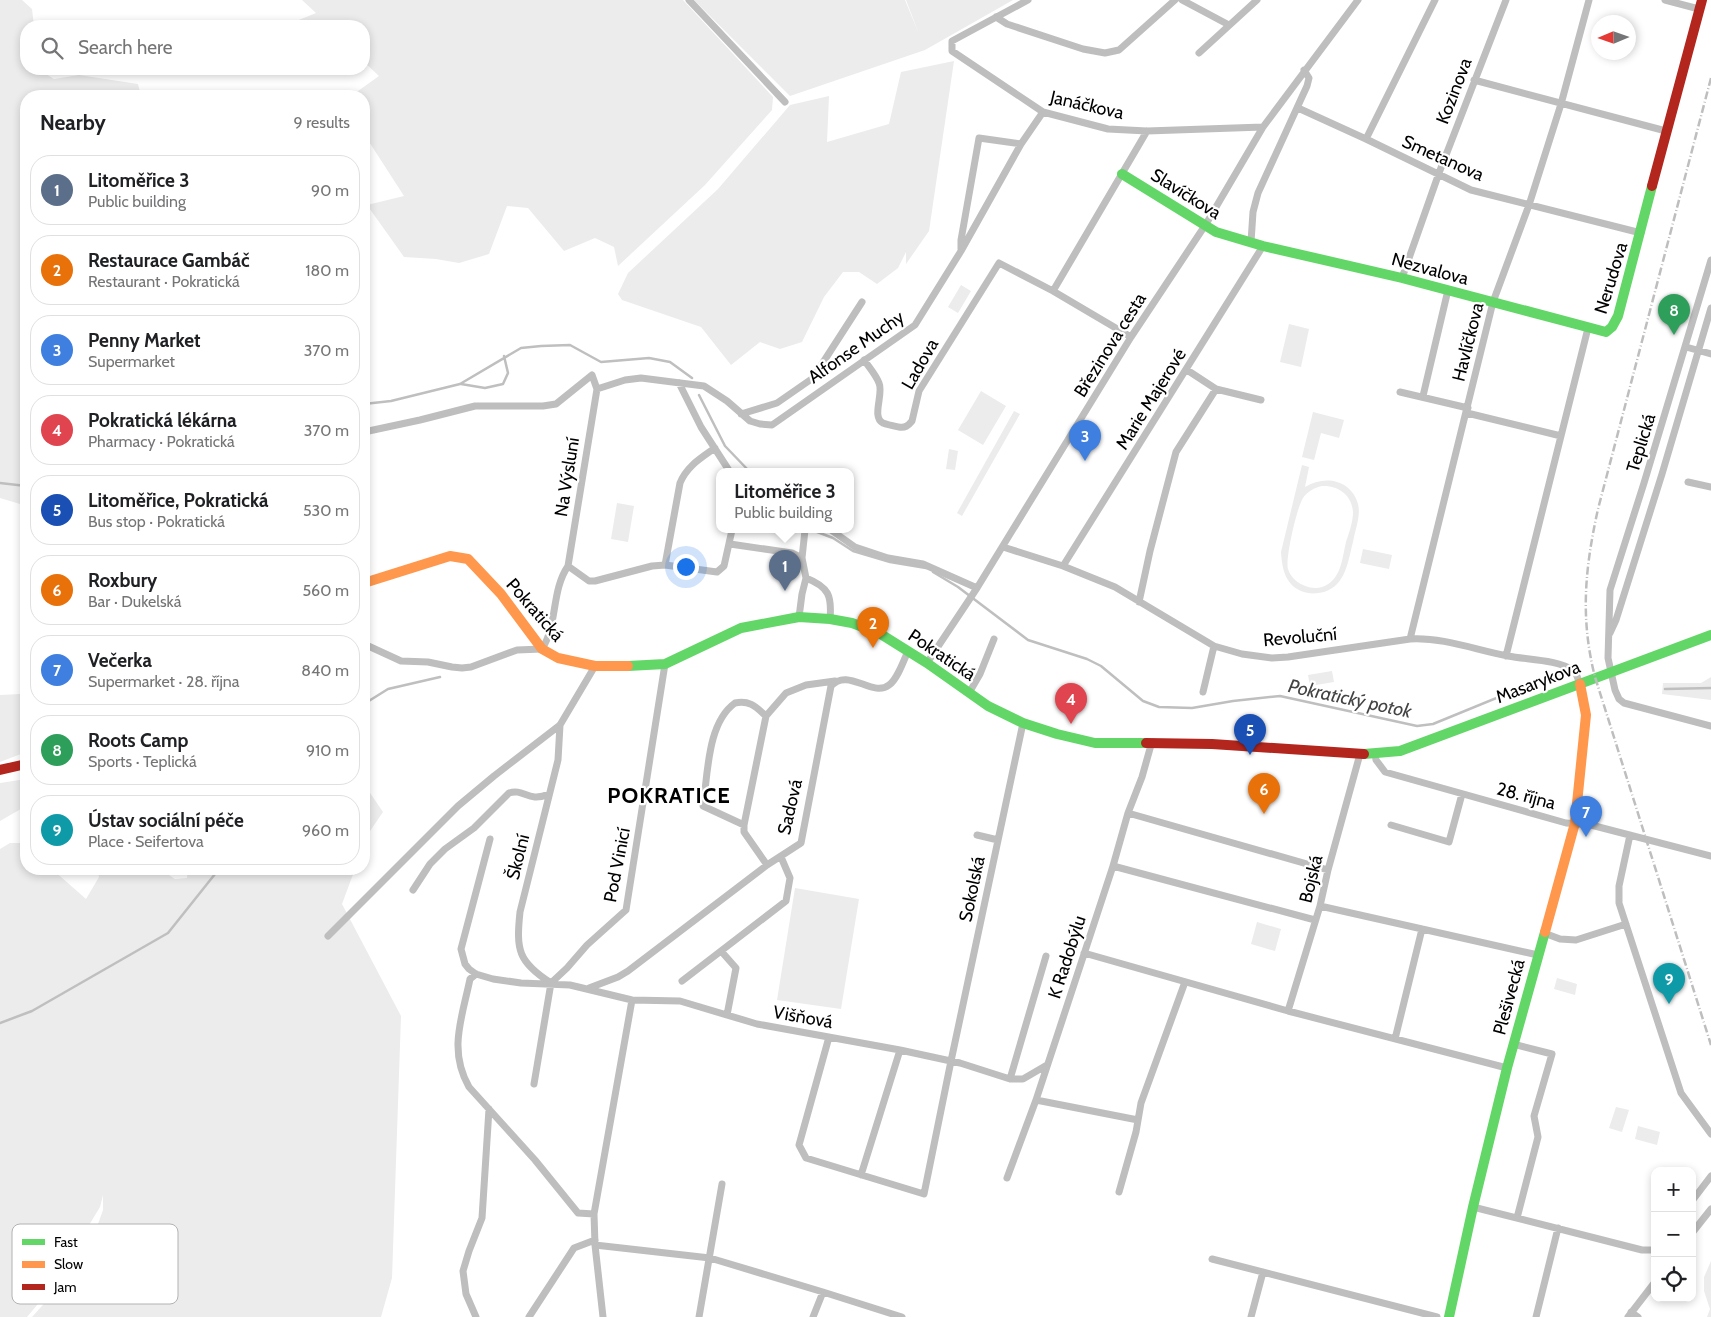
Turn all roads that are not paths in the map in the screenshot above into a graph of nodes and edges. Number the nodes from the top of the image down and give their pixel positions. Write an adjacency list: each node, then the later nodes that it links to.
1 (689, 0): 17 (street)
2 (1028, 0): 12 (street)
3 (1175, 0): 12 (street)
4 (1182, 0): 13 (street)
5 (1257, 0): 13 (street)
6 (1358, 0): 15 (street, Březinova cesta)
7 (1435, 0): 24 (street)
8 (1506, 0): 16 (street, Kozinova)
9 (1589, 0): 18 (street, Havlíčkova)
10 (1665, 0): 11 (street)
11 (1701, 4): 23 (street, Nerudova)
12 (996, 17): 20 (street, Janáčkova)
13 (1229, 25): 14 (street)
14 (1199, 53)
15 (1304, 70): 19 (street); 21 (street, Březinova cesta)
16 (1474, 80): 18 (street); 26 (street, Kozinova)
17 (785, 102)
18 (1561, 104): 23 (street); 28 (street, Havlíčkova)
19 (1298, 108): 24 (street, Smetanova); 31 (street)
20 (1043, 112): 22 (street, Janáčkova); 25 (street, Alfonse Muchy)
21 (1263, 127): 22 (street, Janáčkova); 29 (street, Březinova cesta)
22 (1147, 131): 27 (street)
23 (1666, 132): 30 (street, Nerudova)
24 (1366, 139): 26 (street, Smetanova)
25 (1021, 144): 33 (street, Alfonse Muchy); 33 (street)
26 (1439, 173): 28 (street, Smetanova); 35 (street, Kozinova)
27 (1122, 174): 29 (street, Slavíčkova); 37 (street)
28 (1529, 205): 30 (street, Smetanova); 39 (street, Havlíčkova)
29 (1206, 224): 31 (street, Slavíčkova); 42 (street, Březinova cesta)
30 (1641, 233): 41 (street, Nerudova)
31 (1251, 242): 32 (street, Slavíčkova)
32 (1263, 246): 35 (street, Nezvalova); 47 (street, Marie Majerové)
33 (960, 251): 46 (street, Alfonse Muchy)
34 (1711, 260): 43 (street, Teplická)
35 (1402, 278): 36 (street, Nezvalova)
36 (1448, 290): 39 (street, Nezvalova); 52 (street)
37 (1053, 291): 42 (street); 46 (street, Ladova)
38 (862, 302): 55 (street)
39 (1493, 302): 41 (street, Nezvalova); 54 (street, Havlíčkova)
40 (1711, 308): 44 (street, Teplická)
41 (1588, 328): 57 (street, Nerudova)
42 (1131, 337): 66 (street, Březinova cesta)
43 (1686, 346): 44 (street); 78 (street, Teplická)
44 (1699, 350): 45 (street); 78 (street, Teplická)
45 (1711, 354)
46 (864, 360): 55 (street, Alfonse Muchy)
47 (1187, 370): 49 (street); 70 (street, Marie Majerové)
48 (679, 383): 50 (street); 55 (street, Alfonse Muchy); 58 (street)
49 (1216, 389): 53 (street); 74 (street)
50 (597, 390): 56 (street); 69 (street, Na Výsluní)
51 (1400, 392): 52 (street)
52 (1423, 396): 54 (street)
53 (1261, 400)
54 (1467, 411): 57 (street); 80 (street, Havlíčkova)
55 (741, 414)
56 (370, 431)
57 (1560, 436): 85 (street, Nerudova)
58 (715, 448): 59 (street); 68 (street)
59 (728, 468)
60 (1688, 482): 61 (street)
61 (1711, 487)
62 (732, 533): 65 (street)
63 (805, 533): 67 (street)
64 (835, 533): 73 (street)
65 (730, 544): 67 (street); 68 (street)
66 (1003, 547): 70 (street, Revoluční); 73 (street, Březinova cesta)
67 (802, 558): 71 (street)
68 (665, 565): 69 (street)
69 (568, 566): 83 (street, Na Výsluní)
70 (1064, 566): 74 (street, Revoluční)
71 (806, 578): 75 (street); 76 (street)
72 (370, 581): 83 (street, Pokratická)
73 (977, 588): 87 (street, Březinova cesta)
74 (1139, 602): 81 (street, Revoluční)
75 (799, 617): 76 (street, Pokratická); 86 (street, Pokratická)
76 (830, 619): 84 (street, Pokratická)
77 (1711, 635): 89 (street, Masarykova)
78 (1608, 636): 89 (street, Teplická)
79 (994, 639): 93 (street)
80 (1410, 639): 81 (street, Revoluční); 85 (street, Revoluční)
81 (1214, 646): 92 (street)
82 (370, 647): 83 (street)
83 (542, 649): 88 (street, Pokratická)
84 (908, 651): 87 (street, Pokratická); 90 (street)
85 (1506, 656): 91 (street, Revoluční)
86 (665, 664): 88 (street, Pokratická); 132 (street, Pod Vinicí)
87 (927, 664): 93 (street, Pokratická)
88 (595, 666): 96 (street)
89 (1610, 672): 91 (street, Masarykova); 97 (street, Teplická)
90 (835, 681): 94 (street); 114 (street, Sadová)
91 (1580, 684): 100 (street, Masarykova); 106 (street, Plešivecká)
92 (1203, 692)
93 (969, 693): 95 (street, Pokratická)
94 (766, 716): 107 (street); 107 (street)
95 (1023, 722): 98 (street, Pokratická); 112 (street, Sokolská)
96 (560, 725): 103 (street, Školní); 124 (street)
97 (1711, 726)
98 (1150, 745): 99 (street, Pokratická); 105 (street, K Radobýlu)
99 (1360, 754): 100 (street, Pokratická); 117 (street, Bojská)
100 (1375, 754): 104 (street, 28. října)
101 (20, 765): 102 (street)
102 (0, 770)
103 (550, 794): 118 (street); 132 (street, Školní)
104 (1462, 794): 106 (street, 28. října); 108 (street)
105 (1128, 813): 116 (street, K Radobýlu); 117 (street)
106 (1575, 823): 109 (street, 28. října); 123 (street, Plešivecká)
107 (744, 825): 115 (street)
108 (1391, 825)
109 (1630, 834): 113 (street, 28. října); 121 (street)
110 (977, 835): 112 (street)
111 (490, 838): 129 (street)
112 (998, 840): 141 (street, Sokolská)
113 (1711, 854)
114 (781, 857): 115 (street, Sadová); 125 (street)
115 (767, 865): 133 (street, Sadová)
116 (1113, 866): 120 (street); 126 (street, K Radobýlu)
117 (1328, 870): 119 (street, Bojská)
118 (413, 890)
119 (1320, 906): 120 (street, Bojská); 122 (street)
120 (1315, 920): 135 (street, Bojská)
121 (1626, 924): 123 (street); 149 (street)
122 (1422, 929): 127 (street); 138 (street)
123 (1544, 933): 127 (street, Plešivecká)
124 (328, 936)
125 (722, 951): 130 (street); 136 (street)
126 (1084, 953): 131 (street); 142 (street, K Radobýlu)
127 (1538, 955): 139 (street, Plešivecká)
128 (1046, 956): 144 (street)
129 (476, 974): 132 (street, Višňová); 147 (street)
130 (682, 981)
131 (1184, 982): 135 (street); 148 (street)
132 (551, 983): 133 (street, Višňová); 145 (street)
133 (589, 989): 134 (street, Višňová)
134 (632, 1000): 136 (street, Višňová); 158 (street)
135 (1288, 1011): 138 (street)
136 (728, 1015): 137 (street, Višňová)
137 (829, 1036): 140 (street, Višňová); 150 (street)
138 (1396, 1039): 143 (street)
139 (1513, 1044): 143 (street, Plešivecká); 159 (street)
140 (900, 1050): 141 (street, Višňová); 150 (street)
141 (951, 1061): 144 (street, Višňová); 150 (street, Sokolská)
142 (1046, 1065): 144 (street); 146 (street, K Radobýlu)
143 (1507, 1068): 156 (street, Plešivecká)
144 (1010, 1079)
145 (534, 1084)
146 (1036, 1100): 148 (street); 151 (street, K Radobýlu)
147 (489, 1109): 158 (street); 171 (street)
148 (1138, 1120): 154 (street)
149 (1711, 1134)
150 (861, 1175)
151 (1007, 1178)
152 (1710, 1179): 155 (street)
153 (722, 1184): 164 (street)
154 (1119, 1192)
155 (1696, 1196)
156 (1473, 1207): 159 (street); 179 (street, Plešivecká)
157 (1711, 1209): 161 (street)
158 (594, 1214): 162 (street)
159 (1517, 1218): 160 (street)
160 (1558, 1228): 163 (street); 180 (street)
161 (1696, 1228)
162 (595, 1243): 164 (street); 172 (street); 173 (street)
163 (1651, 1250)
164 (710, 1258): 168 (street); 174 (street)
165 (1212, 1259): 166 (street)
166 (1263, 1272): 177 (street); 178 (street)
167 (1651, 1287): 169 (street)
168 (823, 1292): 170 (street); 175 (street)
169 (1630, 1314): 181 (street)
170 (893, 1316): 176 (street)
171 (476, 1317)
172 (529, 1317)
173 (603, 1317)
174 (699, 1317)
175 (813, 1317)
176 (902, 1317)
177 (1252, 1317)
178 (1437, 1317)
179 (1449, 1317)
180 (1536, 1317)
181 (1638, 1317)

